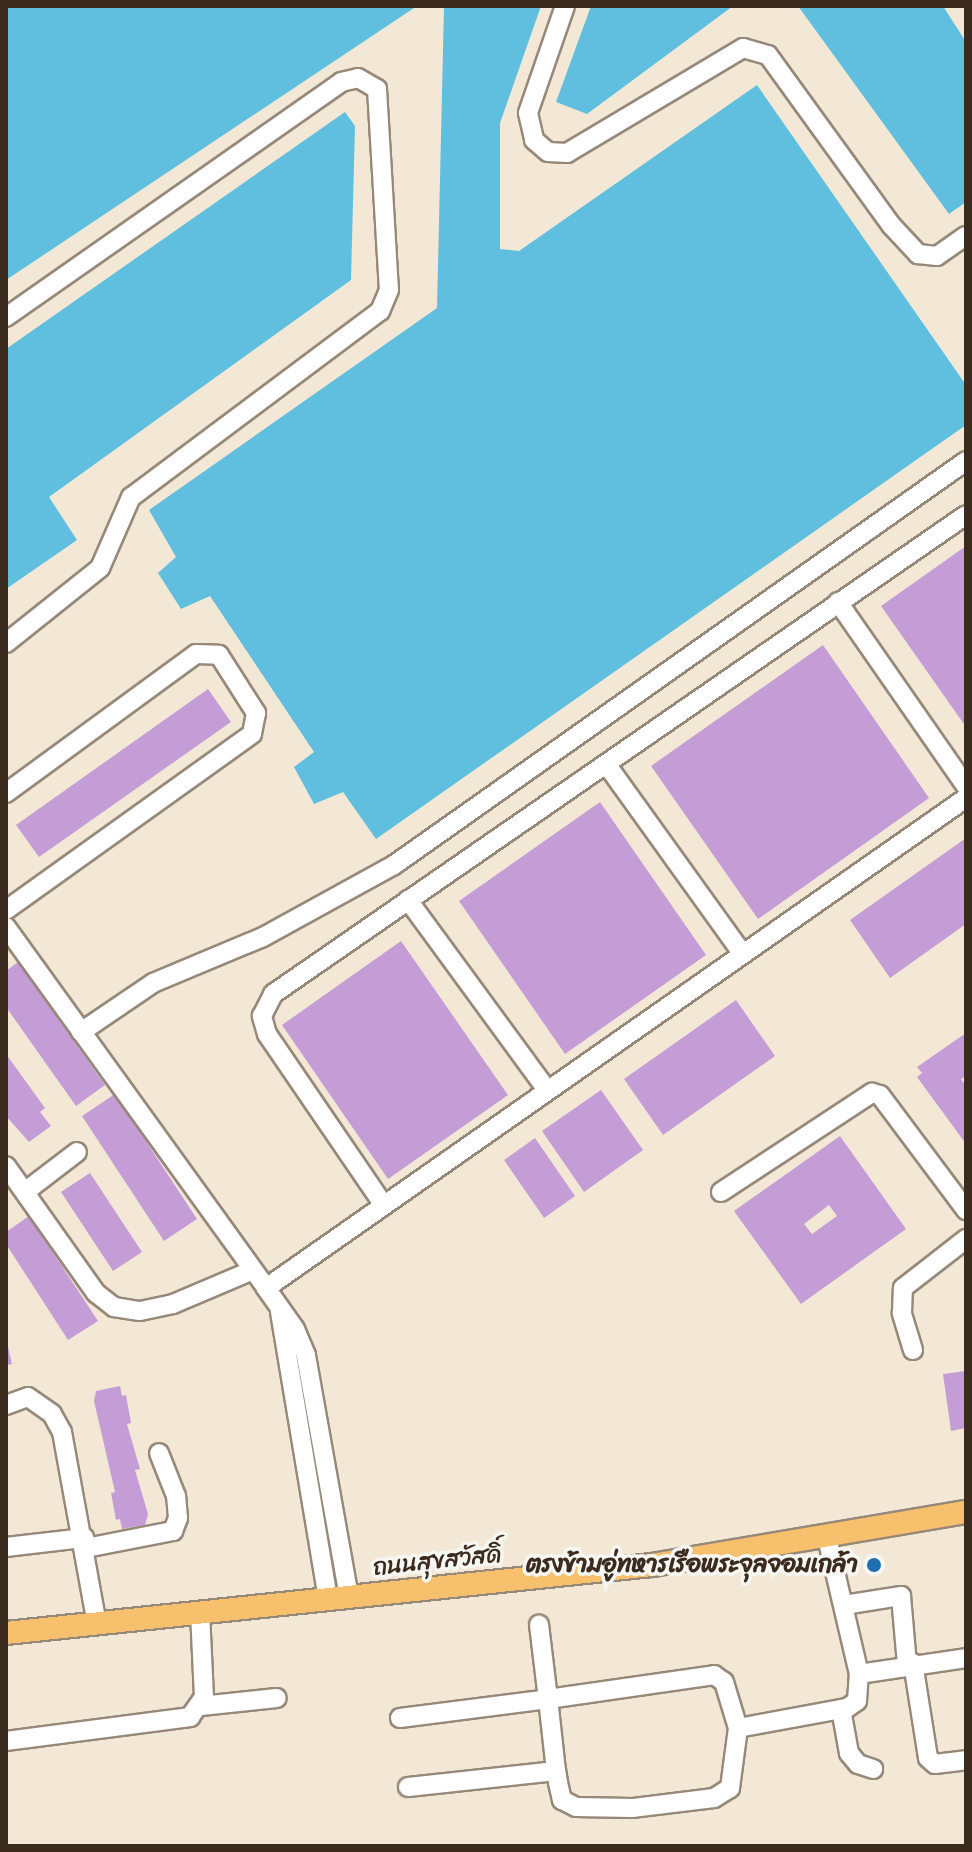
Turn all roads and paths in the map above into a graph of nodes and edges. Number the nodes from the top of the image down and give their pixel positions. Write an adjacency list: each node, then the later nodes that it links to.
1 (565, 6): 2 (street)
2 (966, 236)
3 (6, 317): 7 (street)
4 (966, 461): 16 (street)
5 (966, 515): 6 (street)
6 (838, 602): 8 (street); 9 (street)
7 (6, 643)
8 (607, 765): 12 (street); 15 (street)
9 (966, 786)
10 (6, 793): 13 (street)
11 (966, 798): 15 (street)
12 (408, 900): 17 (street); 22 (street)
13 (6, 910)
14 (6, 927): 16 (street)
15 (742, 953): 17 (street)
16 (81, 1032): 25 (street)
17 (547, 1090): 22 (street)
18 (77, 1152): 20 (street)
19 (6, 1166): 20 (street)
20 (26, 1191): 25 (street)
21 (721, 1192): 23 (street)
22 (383, 1204): 26 (street)
23 (966, 1210)
24 (966, 1239): 27 (street)
25 (253, 1270): 26 (street)
26 (266, 1288): 34 (street)
27 (913, 1350)
28 (6, 1405): 32 (street)
29 (159, 1453): 32 (street)
30 (966, 1512): 31 (main road, ถนนสุขสวัสดิ์)
31 (827, 1538): 34 (main road, ถนนสุขสวัสดิ์); 35 (street)
32 (85, 1543): 33 (street); 37 (street)
33 (6, 1547)
34 (338, 1598): 36 (main road, ถนนสุขสวัสดิ์)
35 (842, 1598): 41 (street); 42 (street)
36 (200, 1613): 37 (main road, ถนนสุขสวัสดิ์); 45 (street)
37 (97, 1625): 39 (main road, ถนนสุขสวัสดิ์)
38 (539, 1625): 44 (street)
39 (6, 1633)
40 (966, 1658): 41 (street)
41 (910, 1663): 42 (street); 50 (street)
42 (859, 1674): 46 (street)
43 (277, 1698): 45 (street)
44 (548, 1699): 47 (street); 48 (street); 52 (street)
45 (201, 1706): 49 (street)
46 (841, 1709): 48 (street); 51 (street)
47 (400, 1718)
48 (738, 1728): 52 (street)
49 (6, 1741)
50 (966, 1760)
51 (873, 1769)
52 (556, 1771): 53 (street)
53 (408, 1787)

